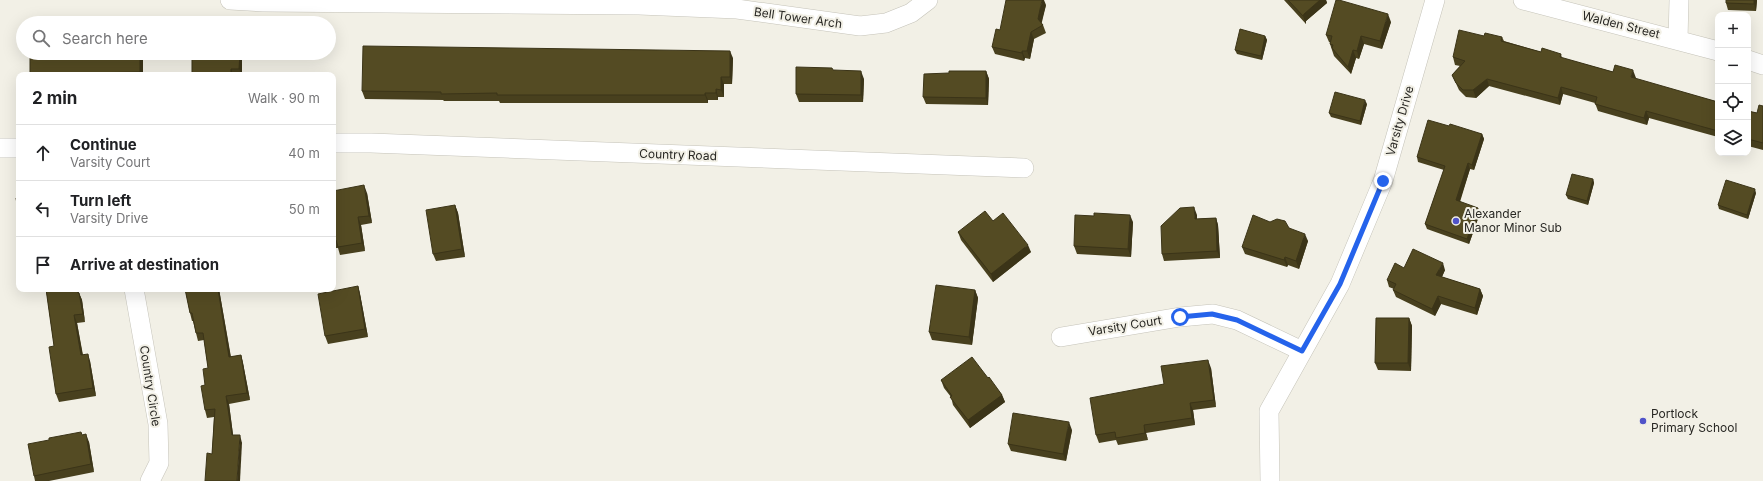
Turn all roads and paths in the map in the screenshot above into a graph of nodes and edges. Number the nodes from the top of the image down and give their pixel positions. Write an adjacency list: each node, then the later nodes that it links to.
1 (230, 0): 6 (street, Bell Tower Arch)
2 (928, 0): 6 (street, Bell Tower Arch)
3 (1435, 0): 17 (street, Varsity Drive)
4 (1523, 0): 7 (street, Walden Street)
5 (1680, 0): 7 (street)
6 (640, 3)
7 (1678, 40): 8 (street, Walden Street)
8 (1715, 50)
9 (1751, 61): 10 (street)
10 (1763, 65)
11 (336, 143): 14 (street, Country Road)
12 (0, 148): 13 (street)
13 (16, 148)
14 (1024, 168)
15 (135, 292): 18 (street, Country Circle)
16 (1061, 336): 17 (street, Varsity Court)
17 (1302, 351): 19 (street, Varsity Drive)
18 (150, 481)
19 (1270, 481)

